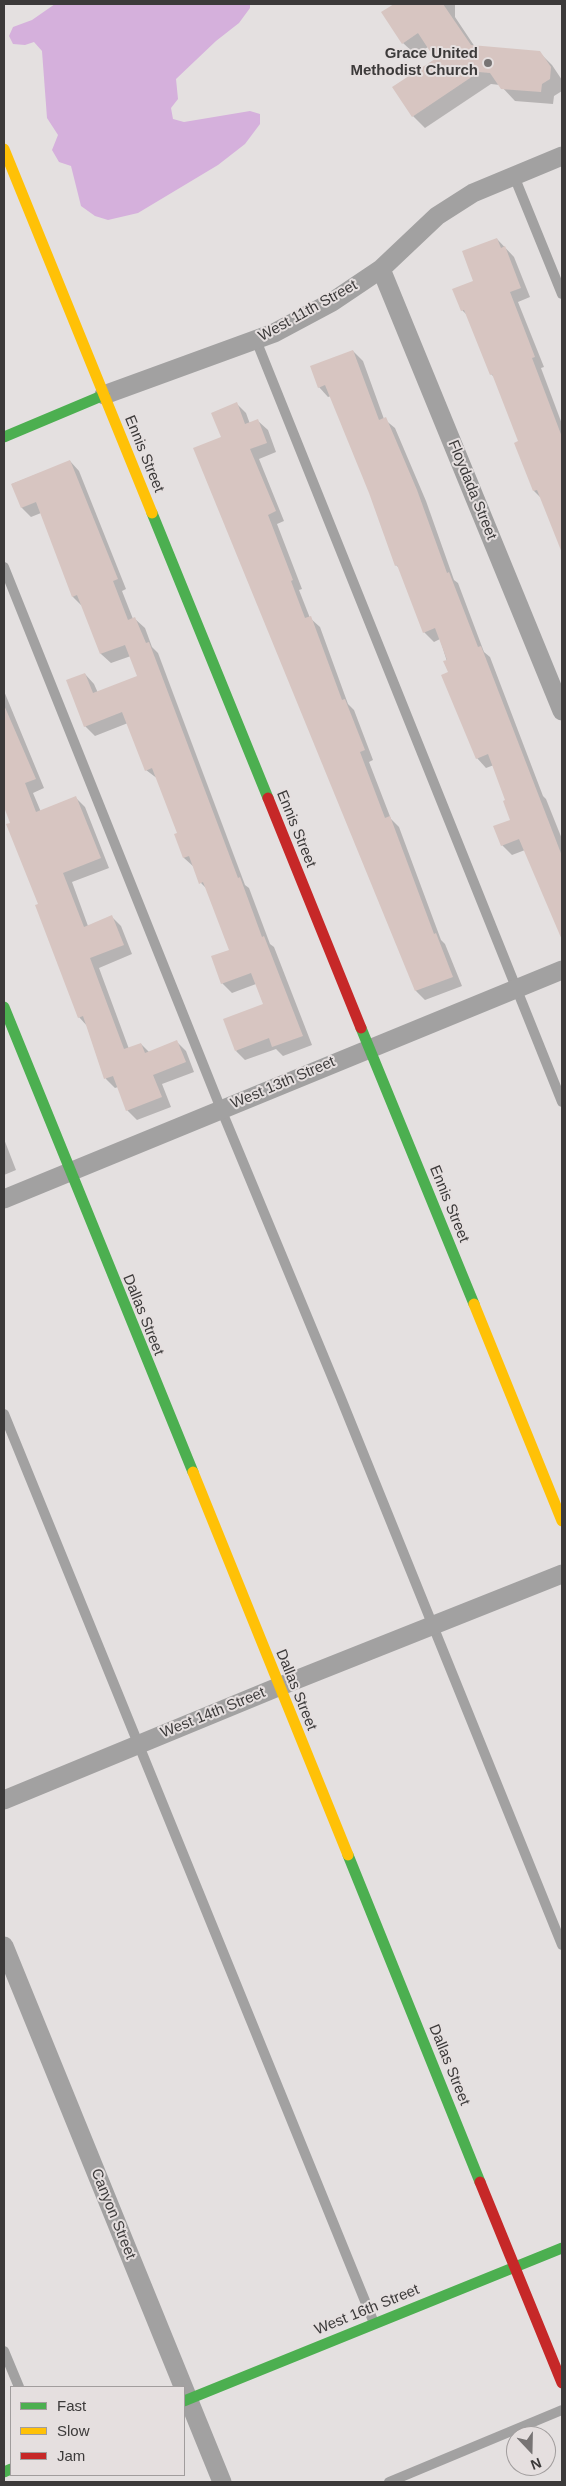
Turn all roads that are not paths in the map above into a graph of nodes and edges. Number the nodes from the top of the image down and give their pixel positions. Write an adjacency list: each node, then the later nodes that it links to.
1 (4, 149): 7 (street, Ennis Street)
2 (562, 156): 3 (street, West 11th Street)
3 (514, 176): 4 (street, West 11th Street); 5 (lane)
4 (381, 269): 6 (street, West 11th Street); 10 (street, Floydada Street)
5 (562, 294)
6 (256, 340): 7 (street, West 11th Street); 12 (lane)
7 (104, 395): 8 (street, West 11th Street); 14 (street, Ennis Street)
8 (4, 437)
9 (4, 567): 16 (lane)
10 (562, 711)
11 (562, 970): 12 (street, West 13th Street)
12 (516, 989): 14 (street, West 13th Street); 15 (lane)
13 (4, 1007): 17 (street, Dallas Street)
14 (368, 1048): 16 (street, West 13th Street); 20 (street, Ennis Street)
15 (562, 1102)
16 (221, 1109): 17 (street, West 13th Street); 22 (lane)
17 (69, 1172): 18 (street, West 13th Street); 23 (street, Dallas Street)
18 (4, 1199)
19 (4, 1414): 24 (lane)
20 (562, 1520)
21 (562, 1574): 22 (street, West 14th Street)
22 (431, 1626): 23 (street, West 14th Street); 26 (lane)
23 (278, 1686): 24 (street, West 14th Street); 29 (street, Dallas Street)
24 (137, 1744): 25 (street, West 14th Street); 30 (lane)
25 (4, 1800)
26 (562, 1945)
27 (4, 1946): 34 (street, Canyon Street)
28 (562, 2248): 29 (street, West 16th Street)
29 (515, 2267): 30 (street, West 16th Street); 32 (street, Dallas Street)
30 (375, 2324): 35 (street, West 16th Street)
31 (4, 2351): 33 (lane)
32 (562, 2383)
33 (18, 2386)
34 (180, 2386)
35 (186, 2400): 37 (street, Canyon Street)
36 (562, 2410): 38 (lane)
37 (222, 2482)
38 (389, 2482)

